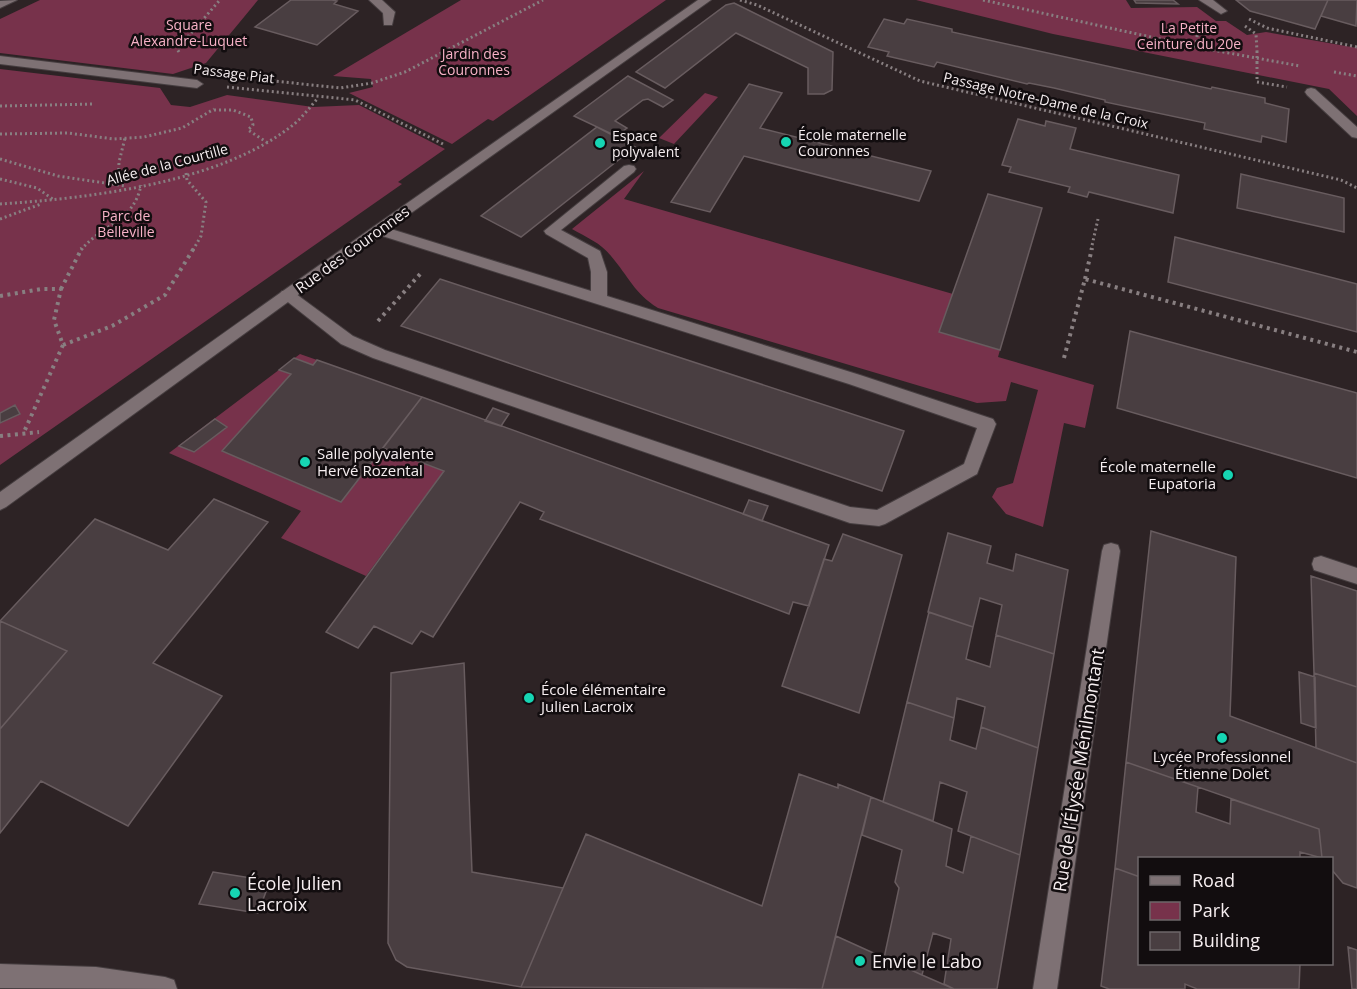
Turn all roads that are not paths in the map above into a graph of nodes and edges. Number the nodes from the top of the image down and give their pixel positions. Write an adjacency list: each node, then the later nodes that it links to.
1 (11, 0): 5 (street)
2 (375, 0): 7 (street)
3 (705, 0): 13 (street, Rue des Couronnes)
4 (1205, 0): 6 (street)
5 (0, 5)
6 (1221, 11)
7 (388, 23)
8 (0, 60): 9 (street, Passage Piat)
9 (197, 84)
10 (1311, 92): 11 (street)
11 (1357, 134)
12 (628, 169): 15 (street)
13 (378, 230): 14 (street, Rue des Couronnes); 15 (street)
14 (287, 295): 15 (street); 16 (street, Rue des Couronnes)
15 (599, 300)
16 (0, 502)
17 (1111, 551): 22 (street, Rue de l’Élysée Ménilmontant)
18 (1321, 564): 19 (street)
19 (1357, 576)
20 (0, 976): 21 (street)
21 (165, 989)
22 (1045, 989)

